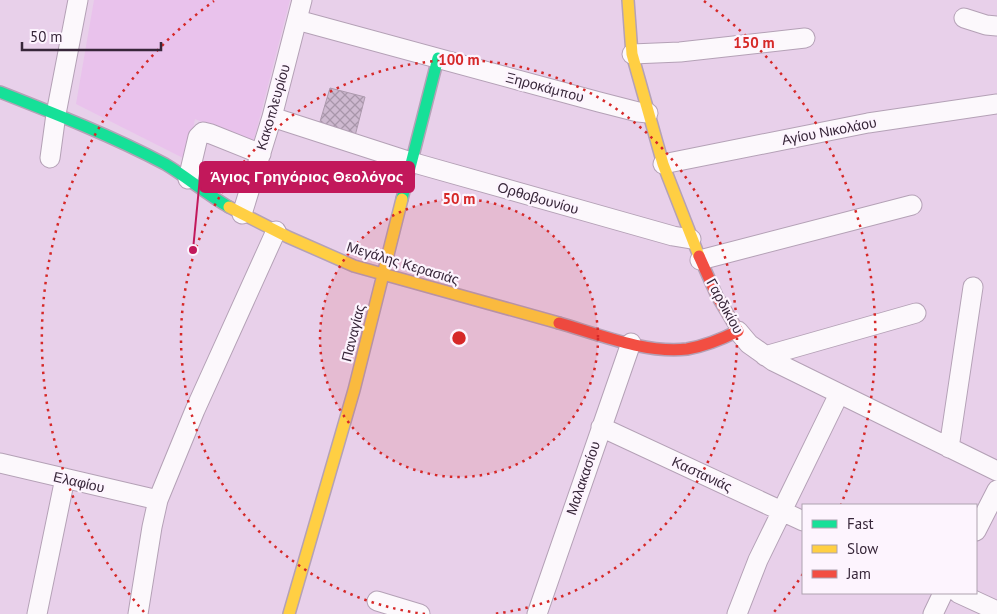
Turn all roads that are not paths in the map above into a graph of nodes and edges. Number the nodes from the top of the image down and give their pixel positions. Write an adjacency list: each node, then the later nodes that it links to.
1 (78, 0): 13 (street)
2 (302, 0): 5 (street, Κακοπλευρίου)
3 (628, 0): 8 (street, Γαρδικίου)
4 (964, 18): 6 (street)
5 (297, 20): 9 (street, Ξηροκάμπου); 14 (street, Κακοπλευρίου)
6 (997, 26)
7 (805, 38): 8 (street)
8 (632, 54): 12 (street, Γαρδικίου)
9 (438, 58): 12 (street, Ξηροκάμπου); 17 (street, Παναγίας)
10 (0, 92): 13 (street, Μεγάλης Κερασιάς)
11 (997, 104): 18 (street, Αγίου Νικολάου)
12 (648, 113): 18 (street, Γαρδικίου)
13 (56, 114): 16 (street); 19 (street, Μεγάλης Κερασιάς)
14 (272, 117): 15 (street, Κακοπλευρίου); 17 (street, Ορθοβουνίου)
15 (261, 154): 19 (street); 21 (street, Κακοπλευρίου)
16 (50, 158)
17 (410, 162): 23 (street, Ορθοβουνίου); 25 (street, Παναγίας)
18 (663, 164): 23 (street, Γαρδικίου)
19 (188, 180): 21 (street, Μεγάλης Κερασιάς)
20 (912, 205): 24 (street)
21 (242, 214): 22 (street, Μεγάλης Κερασιάς)
22 (276, 231): 25 (street, Μεγάλης Κερασιάς); 38 (street)
23 (691, 239): 24 (street, Γαρδικίου)
24 (700, 260): 28 (street, Γαρδικίου)
25 (383, 275): 29 (street, Μεγάλης Κερασιάς); 48 (street, Παναγίας)
26 (973, 287): 33 (street)
27 (916, 313): 30 (street)
28 (738, 331): 29 (street, Μεγάλης Κερασιάς); 30 (street, Γαρδικίου)
29 (631, 343): 32 (street, Μαλακασίου)
30 (765, 356): 31 (street, Γαρδικίου)
31 (839, 394): 33 (street, Γαρδικίου); 39 (street)
32 (601, 427): 39 (street, Καστανιάς); 50 (street, Μαλακασίου)
33 (949, 448): 35 (street, Γαρδικίου)
34 (0, 463): 36 (street, Ελαφίου)
35 (997, 471)
36 (65, 478): 38 (street, Ελαφίου); 46 (street)
37 (997, 490): 41 (street)
38 (158, 500): 47 (street)
39 (782, 511): 40 (street, Καστανιάς); 51 (street)
40 (802, 521)
41 (977, 529)
42 (943, 594): 52 (street)
43 (960, 594): 45 (street)
44 (376, 600): 49 (street)
45 (997, 611)
46 (37, 614)
47 (138, 614)
48 (289, 614)
49 (420, 614)
50 (537, 614)
51 (737, 614)
52 (932, 614)

